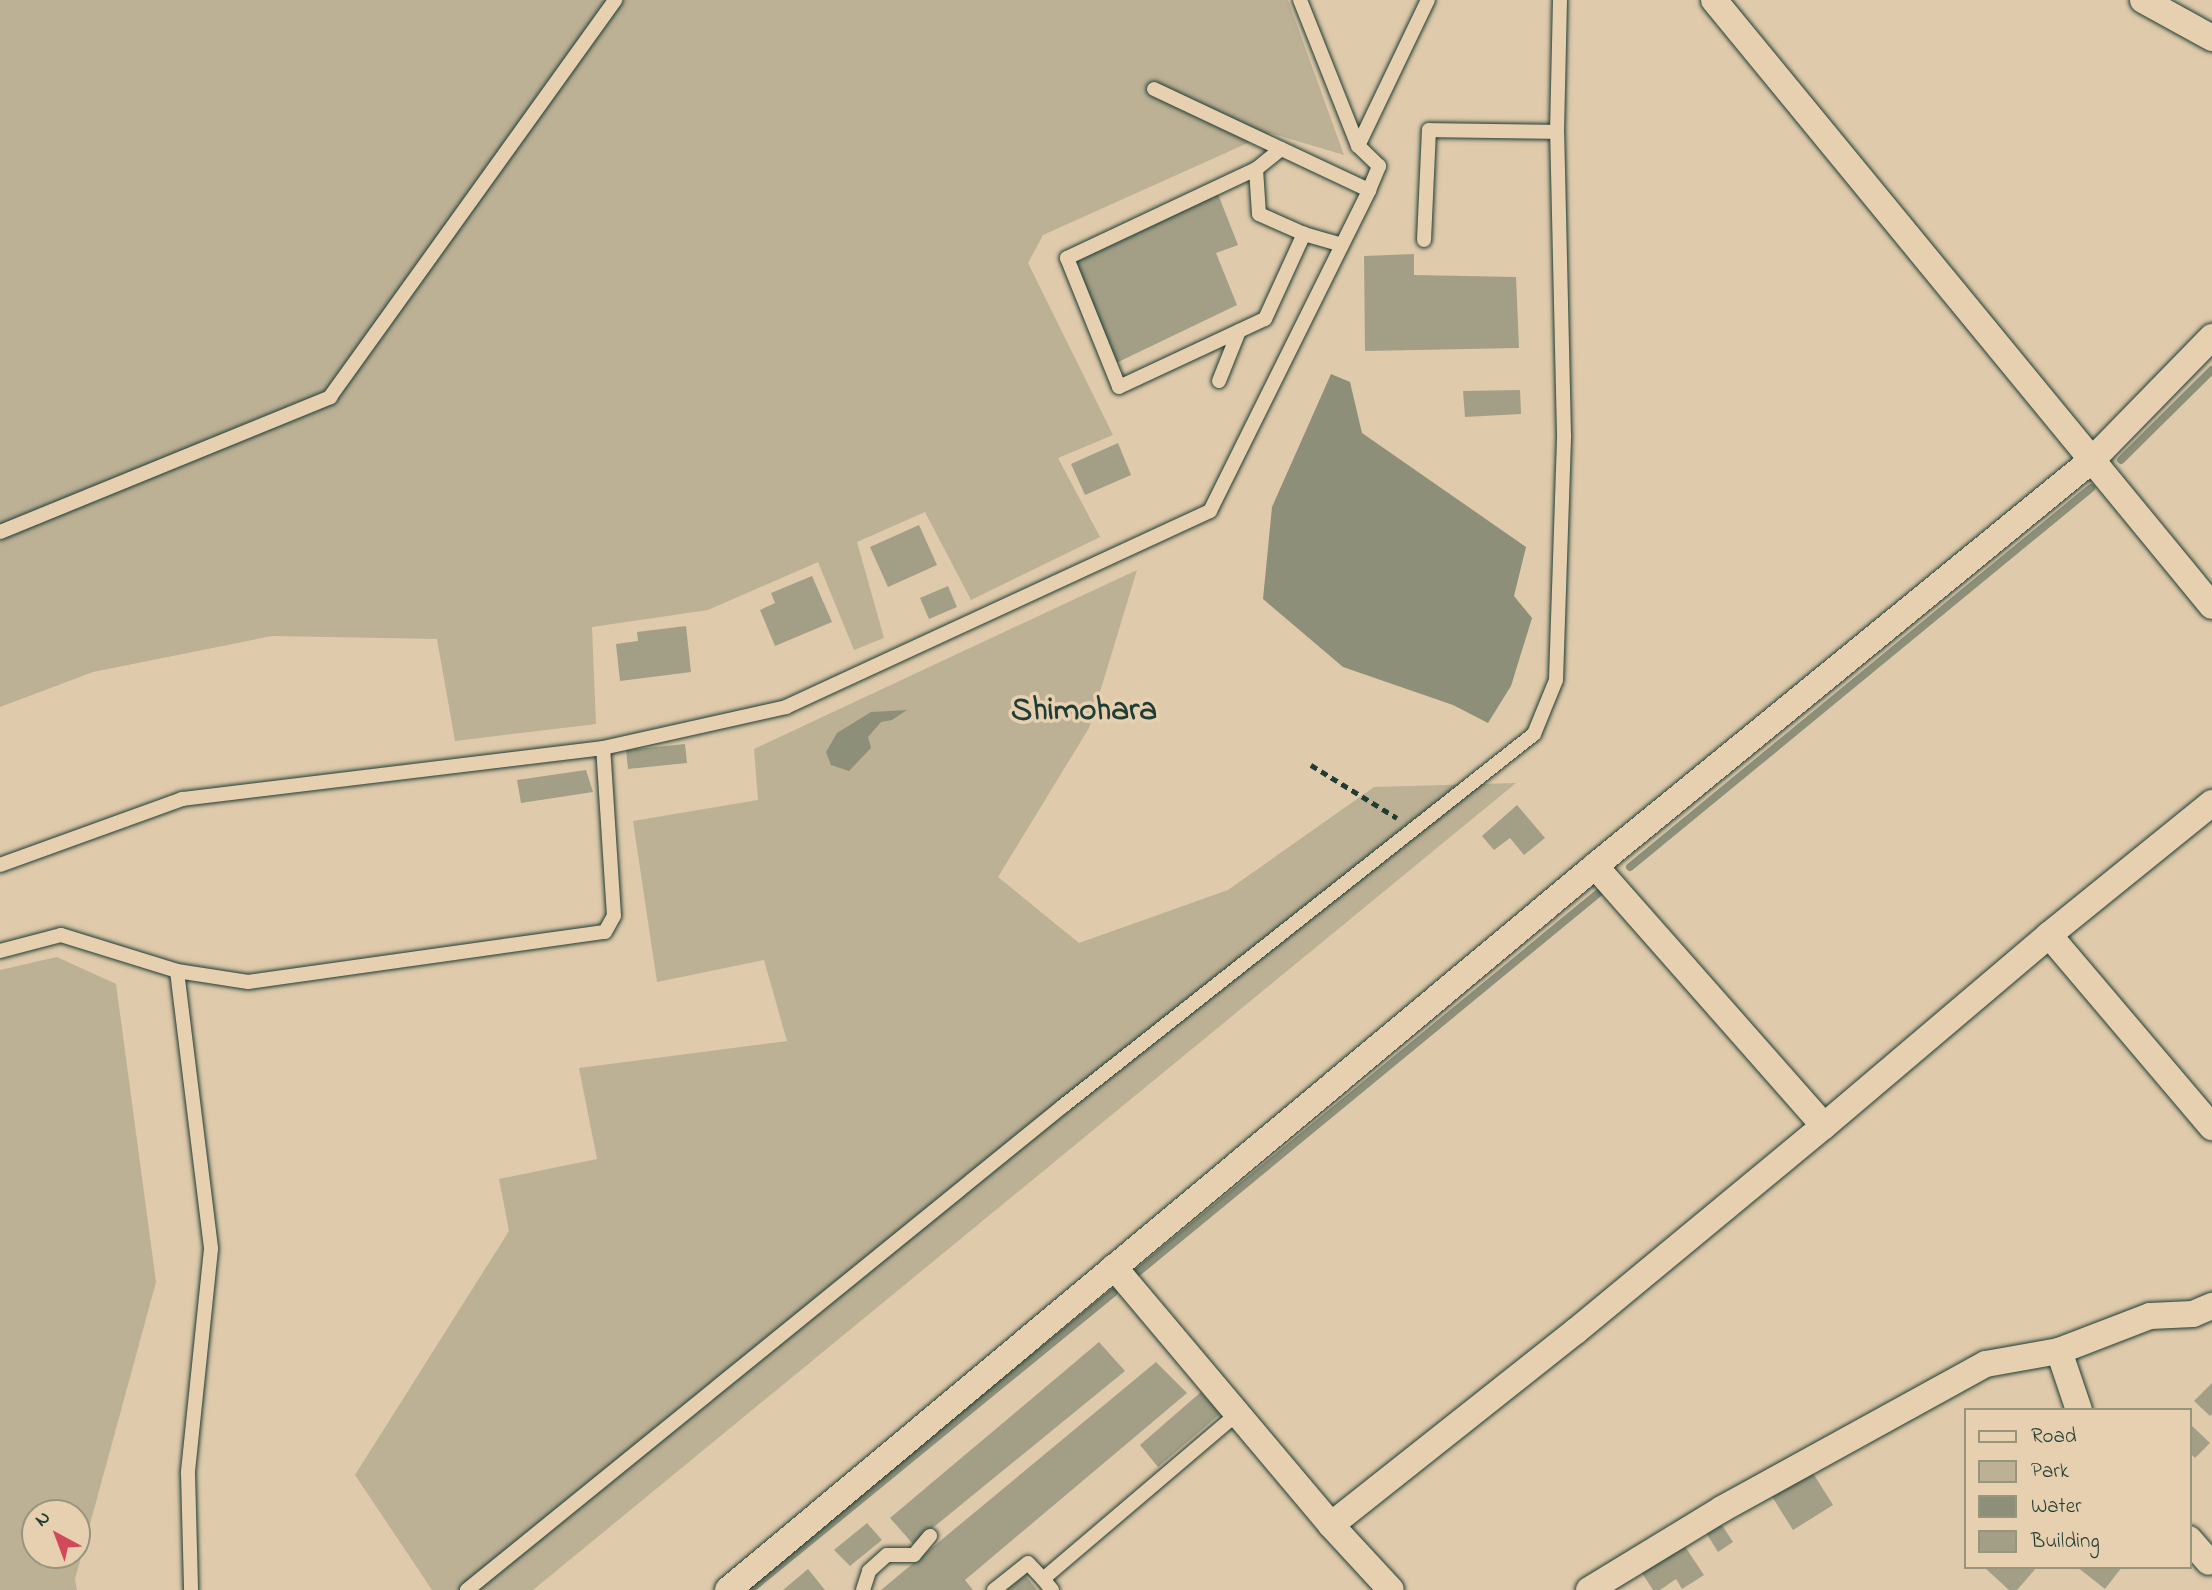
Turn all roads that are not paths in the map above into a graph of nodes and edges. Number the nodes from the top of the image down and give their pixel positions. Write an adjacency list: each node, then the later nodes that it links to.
1 (615, 0): 21 (lane)
2 (1300, 0): 10 (lane)
3 (1429, 0): 10 (lane)
4 (1560, 0): 9 (lane)
5 (1714, 0): 20 (street)
6 (2143, 0): 7 (street)
7 (2212, 38)
8 (1154, 89): 11 (lane)
9 (1557, 132): 15 (lane); 43 (lane)
10 (1358, 146): 13 (lane)
11 (1281, 149): 12 (lane); 13 (lane)
12 (1256, 169): 14 (lane); 17 (lane)
13 (1369, 190): 16 (lane)
14 (1304, 234): 16 (lane); 17 (lane)
15 (1424, 240)
16 (1340, 244): 23 (lane)
17 (1240, 331): 19 (lane)
18 (2212, 337): 20 (street)
19 (1219, 381)
20 (2092, 460): 22 (street); 26 (street)
21 (0, 532)
22 (2212, 606)
23 (603, 748): 25 (lane); 29 (lane)
24 (2212, 803): 27 (street)
25 (0, 865)
26 (1595, 866): 30 (street); 32 (street)
27 (2049, 935): 30 (street); 31 (street)
28 (0, 951): 29 (lane)
29 (177, 971): 42 (lane)
30 (1824, 1126): 37 (street)
31 (2212, 1127)
32 (1114, 1267): 36 (street); 44 (street)
33 (2212, 1306): 34 (street)
34 (2059, 1351): 35 (street); 48 (street)
35 (2078, 1408)
36 (1237, 1414): 37 (street); 41 (lane)
37 (1331, 1525): 47 (street)
38 (930, 1536): 45 (lane)
39 (2191, 1541): 40 (street)
40 (2210, 1562)
41 (1047, 1585): 46 (lane)
42 (191, 1590)
43 (467, 1590)
44 (728, 1590)
45 (863, 1590)
46 (994, 1590)
47 (1391, 1590)
48 (1589, 1590)

